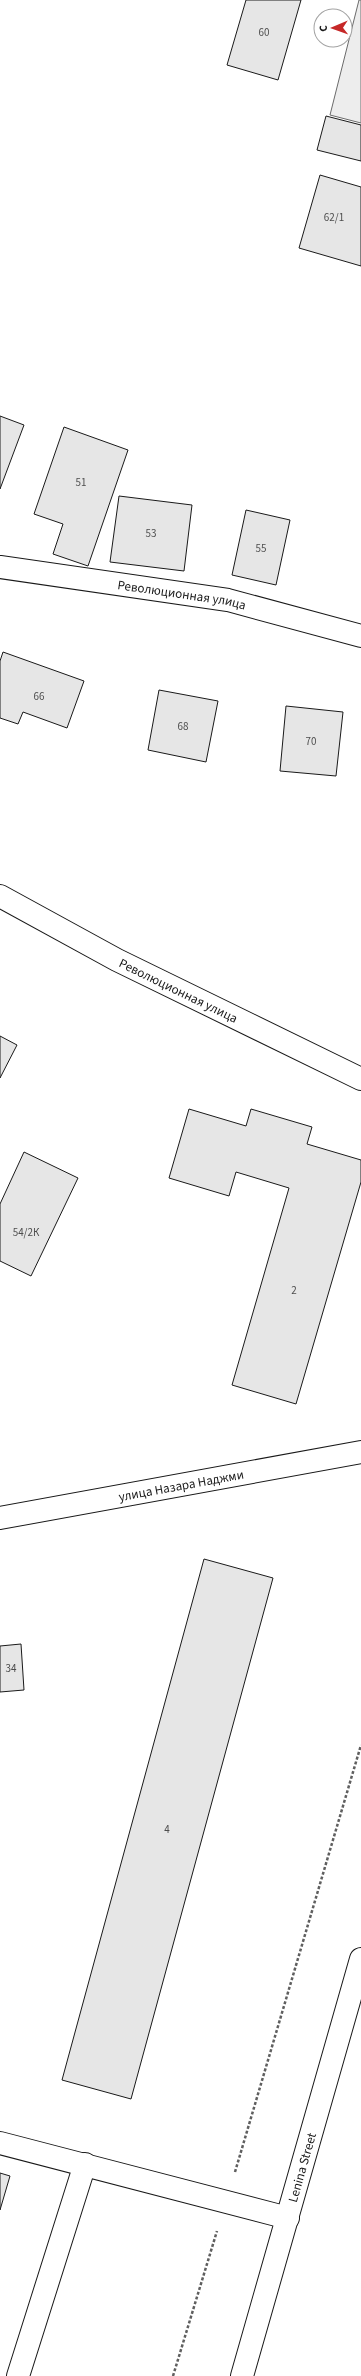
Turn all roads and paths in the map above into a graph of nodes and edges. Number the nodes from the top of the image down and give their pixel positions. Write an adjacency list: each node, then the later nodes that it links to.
1 (0, 567): 2 (street, Революционная улица)
2 (361, 636)
3 (0, 896): 4 (street, Революционная улица)
4 (361, 1079)
5 (361, 1452): 6 (street, улица Назара Наджми)
6 (0, 1518)
7 (361, 1745): 11 (path)
8 (361, 1960): 12 (street, Lenina Street)
9 (0, 2143): 10 (street)
10 (85, 2164): 11 (street); 13 (street)
11 (226, 2202): 12 (street); 14 (path)
12 (288, 2218): 15 (street, Lenina Street)
13 (18, 2376)
14 (173, 2376)
15 (242, 2376)

